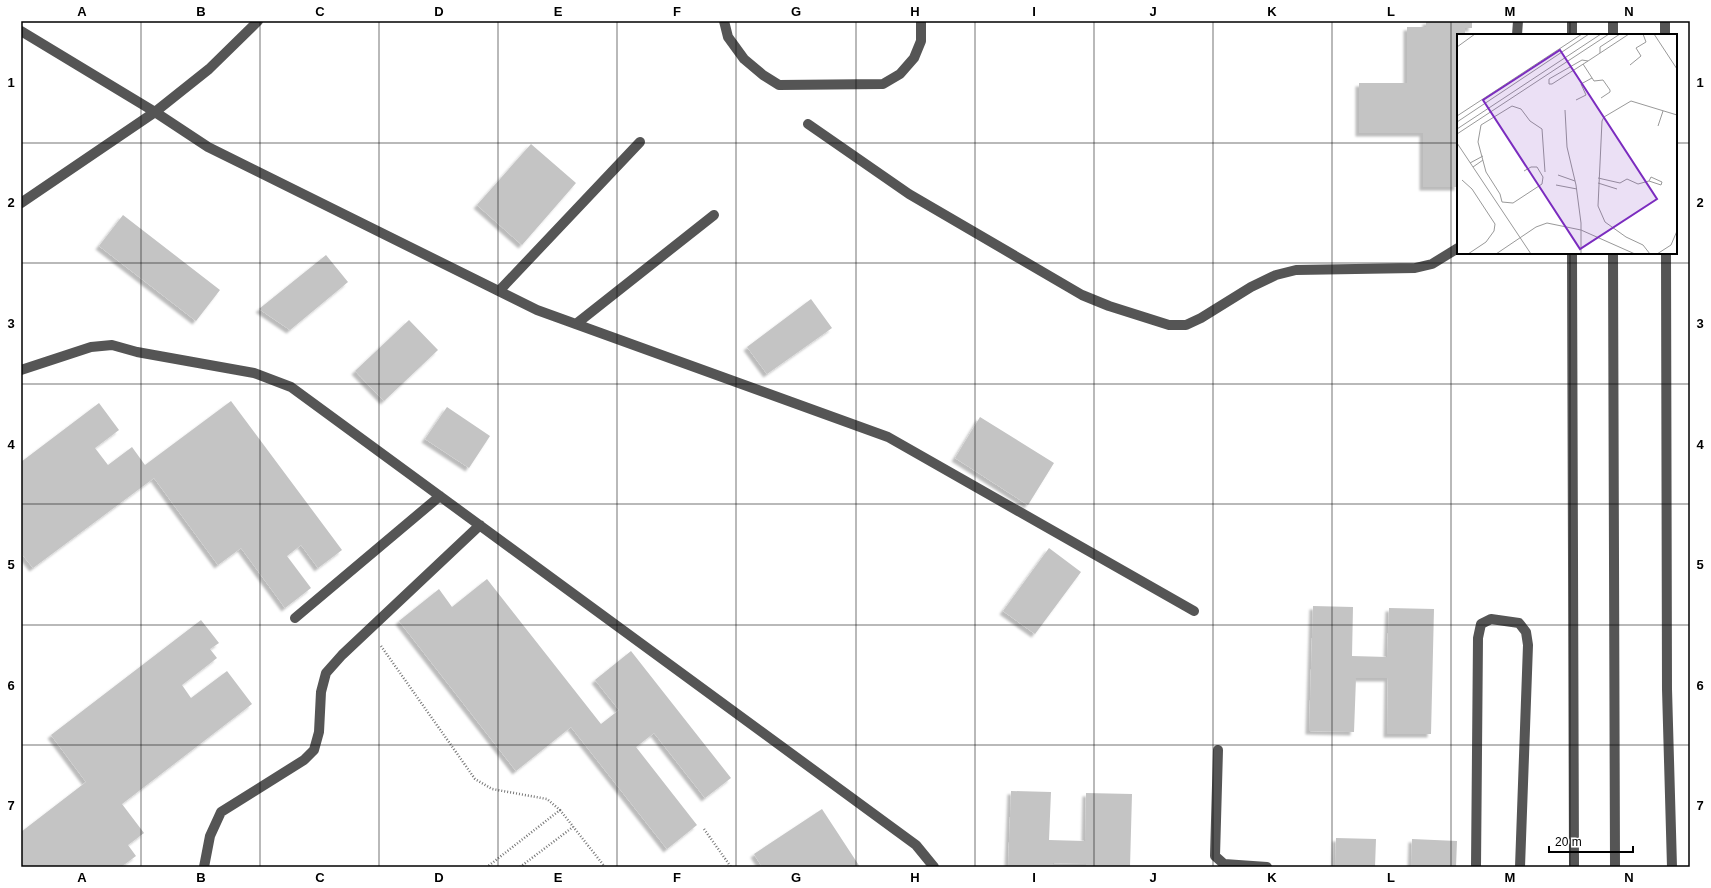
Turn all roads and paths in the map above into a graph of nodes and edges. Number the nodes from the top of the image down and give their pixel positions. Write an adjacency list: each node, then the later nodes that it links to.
1 (258, 21): 13 (street)
2 (724, 21): 3 (street)
3 (921, 21)
4 (1518, 21): 9 (street)
5 (1572, 21): 10 (street)
6 (1613, 21): 11 (street)
7 (1665, 21): 12 (street)
8 (21, 31): 13 (street)
9 (1518, 34)
10 (1572, 34)
11 (1613, 34)
12 (1665, 34)
13 (155, 112): 16 (street); 22 (street)
14 (808, 124): 18 (street)
15 (640, 142): 22 (street)
16 (21, 203)
17 (714, 215): 23 (street)
18 (1457, 249)
19 (1572, 254): 43 (street)
20 (1613, 254): 44 (street)
21 (1666, 254): 45 (street)
22 (499, 291): 23 (street)
23 (576, 324): 27 (street)
24 (21, 370): 25 (street)
25 (440, 496): 26 (street); 28 (street)
26 (480, 525): 29 (street); 39 (street)
27 (1194, 610)
28 (295, 618)
29 (369, 630): 31 (path); 34 (street)
30 (1218, 750): 40 (street)
31 (560, 810): 32 (path); 35 (path)
32 (573, 827): 36 (path); 37 (path)
33 (704, 829): 38 (path)
34 (204, 867)
35 (487, 867)
36 (520, 867)
37 (605, 867)
38 (731, 867)
39 (934, 867)
40 (1267, 867)
41 (1476, 867): 42 (street)
42 (1520, 867)
43 (1574, 867)
44 (1615, 867)
45 (1672, 867)

